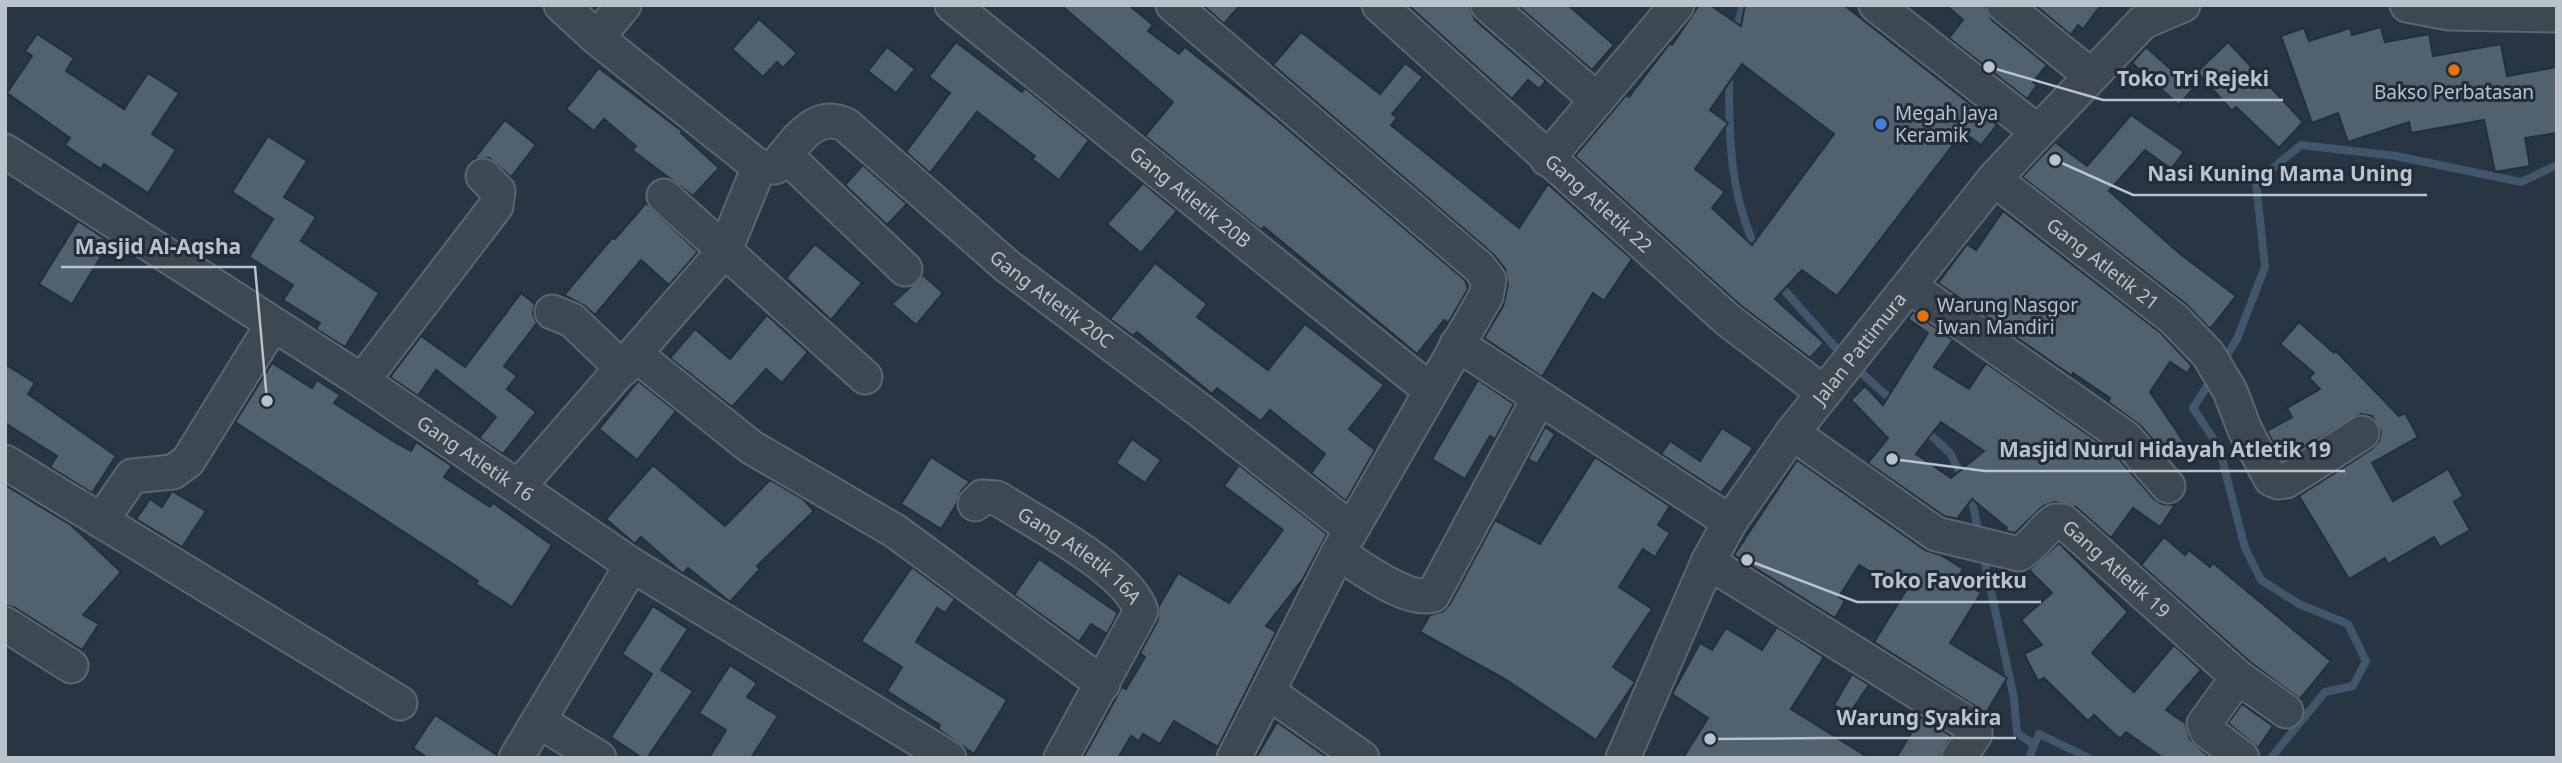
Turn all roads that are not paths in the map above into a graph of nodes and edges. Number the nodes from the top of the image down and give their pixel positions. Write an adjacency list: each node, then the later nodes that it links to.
1 (561, 5): 14 (street)
2 (624, 5): 14 (street)
3 (952, 5): 34 (street, Gang Atletik 20B)
4 (1173, 5): 29 (street)
5 (1379, 5): 19 (street, Gang Atletik 22)
6 (1488, 5): 16 (street)
7 (1677, 5): 16 (street)
8 (1876, 5): 17 (street)
9 (2004, 5): 15 (street)
10 (2183, 5): 15 (street, Jalan Pattimura)
11 (2407, 5): 12 (street)
12 (2446, 9): 13 (street)
13 (2557, 15)
14 (597, 38): 20 (street)
15 (2090, 75): 17 (street, Jalan Pattimura)
16 (1597, 100): 19 (street)
17 (2038, 131): 22 (street, Jalan Pattimura)
18 (5, 151): 28 (street, Gang Atletik 16)
19 (1547, 159): 31 (street, Gang Atletik 22)
20 (772, 161): 24 (street); 25 (street); 44 (street, Gang Atletik 20C)
21 (483, 176): 33 (street)
22 (1994, 179): 26 (street, Jalan Pattimura); 37 (street, Gang Atletik 21)
23 (664, 196): 24 (street)
24 (725, 250): 30 (street); 32 (street)
25 (905, 269)
26 (1909, 286): 31 (street, Jalan Pattimura); 40 (street)
27 (552, 312): 30 (street)
28 (273, 324): 33 (street, Gang Atletik 16); 42 (street)
29 (1457, 344): 34 (street); 35 (street)
30 (629, 362): 39 (street); 50 (street)
31 (1840, 373): 36 (street, Jalan Pattimura)
32 (865, 377)
33 (362, 381): 39 (street, Gang Atletik 16)
34 (1430, 390): 44 (street)
35 (1539, 398): 43 (street); 44 (street)
36 (1793, 433): 43 (street, Jalan Pattimura); 49 (street, Gang Atletik 19)
37 (2362, 433)
38 (5, 462): 42 (street)
39 (519, 486): 46 (street, Gang Atletik 16)
40 (2168, 486)
41 (975, 504): 50 (street, Gang Atletik 16A)
42 (101, 521): 52 (street)
43 (1730, 522): 45 (street, Jalan Pattimura)
44 (1344, 541): 51 (street)
45 (1708, 562): 61 (street, Jalan Pattimura); 62 (street)
46 (632, 565): 54 (street); 57 (street, Gang Atletik 16)
47 (5, 624): 48 (street)
48 (71, 666)
49 (2238, 677): 53 (street, Gang Atletik 19); 63 (street)
50 (1103, 684): 58 (street, Gang Atletik 16A)
51 (1268, 692): 59 (street); 60 (street)
52 (400, 703)
53 (2286, 711)
54 (539, 721): 55 (street); 56 (street)
55 (516, 758)
56 (599, 758)
57 (949, 758)
58 (1061, 758)
59 (1234, 758)
60 (1362, 758)
61 (1623, 758)
62 (1959, 758)
63 (2242, 758)

